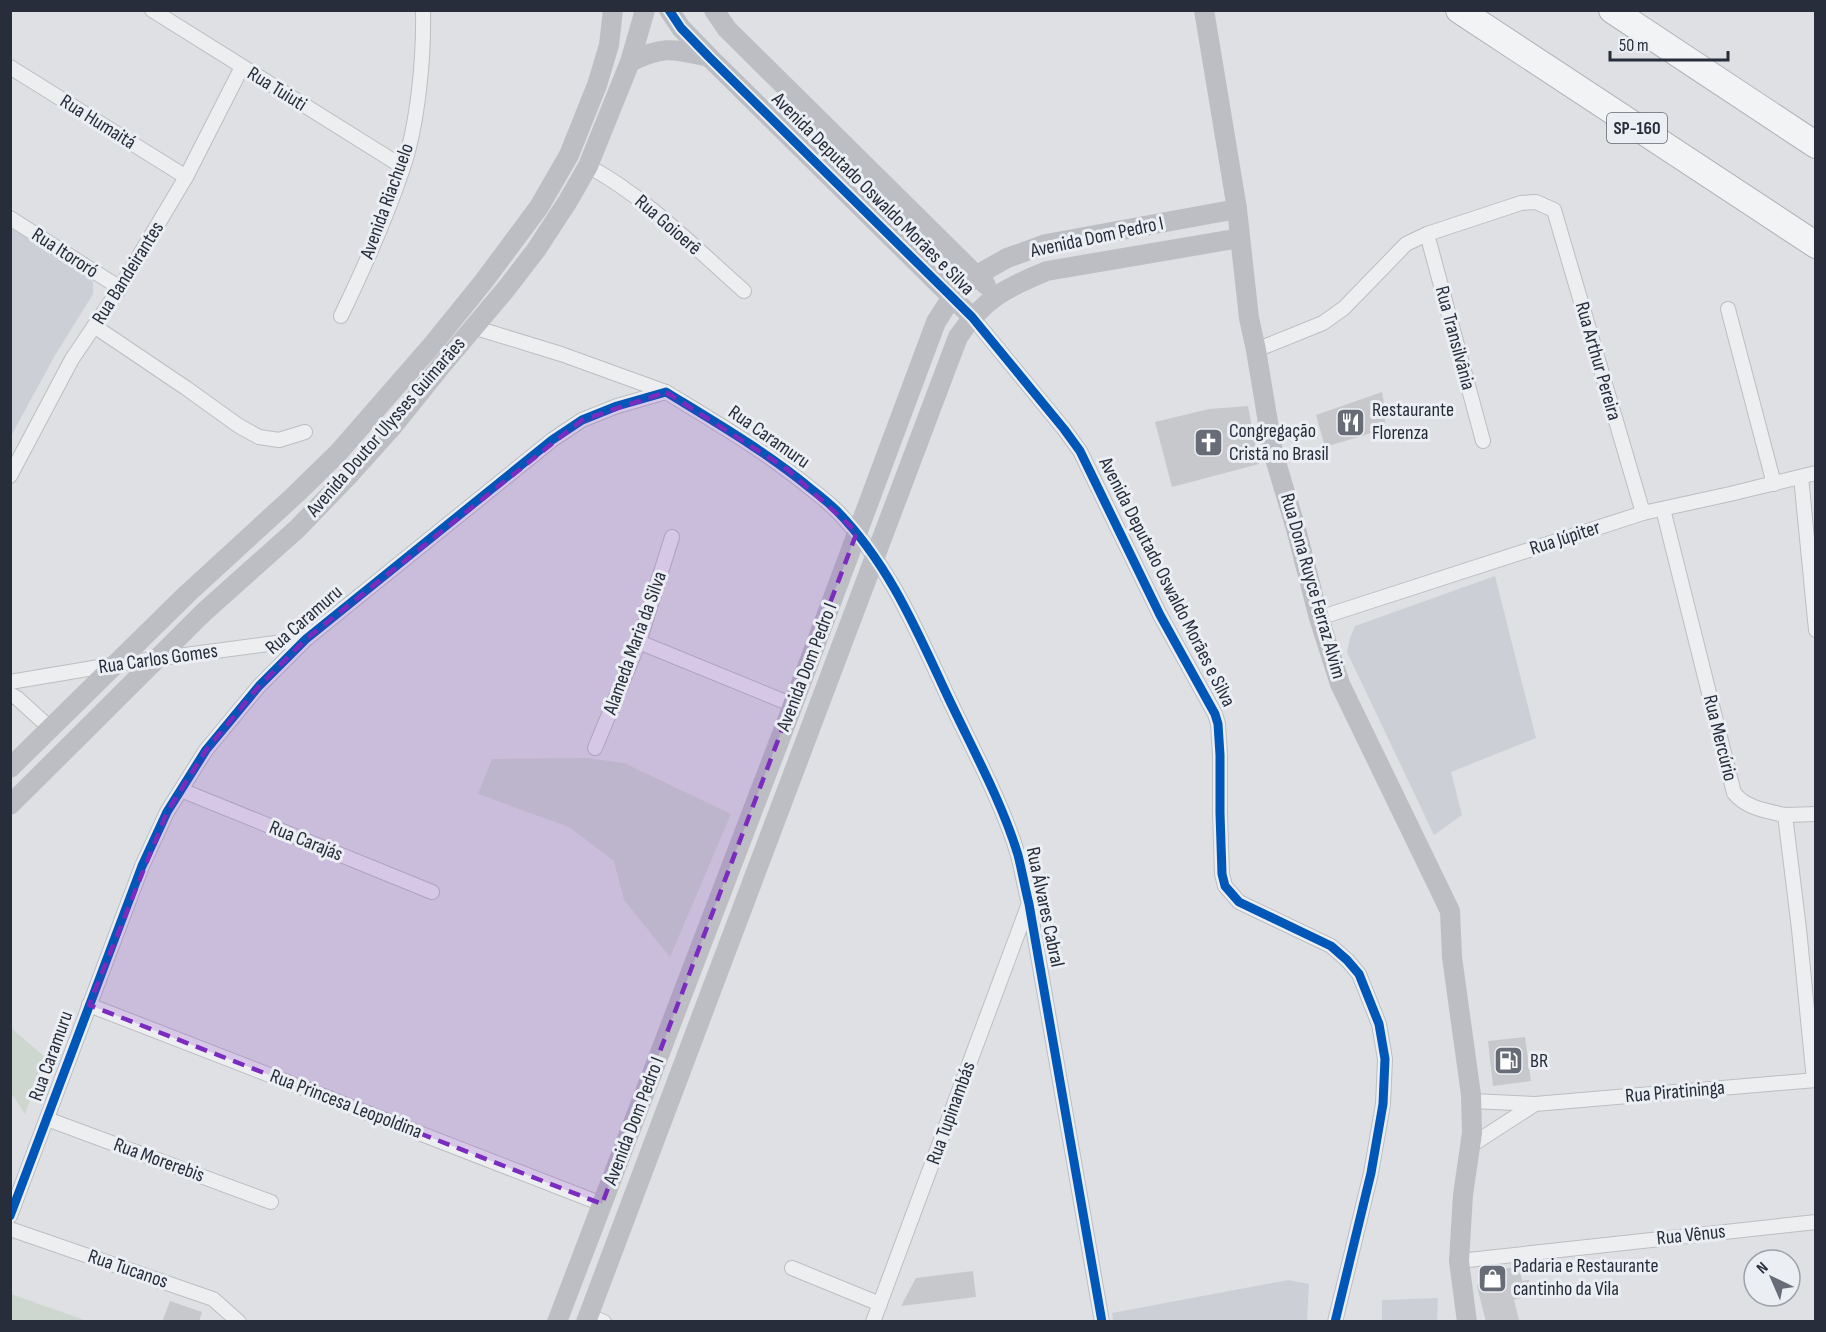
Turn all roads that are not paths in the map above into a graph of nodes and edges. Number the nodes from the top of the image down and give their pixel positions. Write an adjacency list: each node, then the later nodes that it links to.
1 (152, 10): 13 (street, Rua Tuiuti)
2 (613, 10): 51 (street, Avenida Doutor Ulysses Guimarães)
3 (645, 10): 11 (street, Avenida Doutor Ulysses Guimarães)
4 (669, 10): 10 (street, Avenida Deputado Oswaldo Morães e Silva)
5 (714, 10): 23 (street, Avenida Deputado Oswaldo Morães e Silva)
6 (1204, 10): 18 (street, Rua Dona Ruyce Ferraz Alvim)
7 (1459, 10): 22 (highway, SP-160)
8 (1612, 10): 14 (highway)
9 (422, 11): 16 (street, Avenida Riachuelo)
10 (709, 57): 11 (street); 27 (street, Avenida Deputado Oswaldo Morães e Silva)
11 (630, 62): 15 (street, Avenida Doutor Ulysses Guimarães)
12 (10, 67): 17 (street, Rua Humaitá)
13 (242, 67): 16 (street, Rua Tuiuti); 17 (street, Rua Bandeirantes)
14 (1815, 144)
15 (588, 166): 25 (street, Rua Goioerê); 32 (street, Avenida Doutor Ulysses Guimarães)
16 (403, 167): 29 (street, Avenida Riachuelo)
17 (186, 177): 24 (street, Rua Bandeirantes)
18 (1237, 209): 21 (street, Rua Dona Ruyce Ferraz Alvim); 23 (street, Avenida Dom Pedro I)
19 (10, 218): 24 (street, Rua Itororó)
20 (1427, 234): 33 (street); 36 (street, Rua Transilvânia); 42 (street, Rua Arthur Pereira)
21 (1240, 238): 26 (street, Avenida Dom Pedro I); 33 (street, Rua Dona Ruyce Ferraz Alvim)
22 (1815, 245)
23 (977, 275): 26 (street, Avenida Deputado Oswaldo Morães e Silva); 27 (street, Avenida Dom Pedro I)
24 (120, 288): 31 (street, Rua Bandeirantes)
25 (744, 291)
26 (997, 295): 30 (street, Avenida Dom Pedro I)
27 (952, 297): 30 (street, Avenida Deputado Oswaldo Morães e Silva); 43 (street, Avenida Dom Pedro I)
28 (1728, 309): 40 (street)
29 (341, 316)
30 (972, 317): 45 (street, Avenida Dom Pedro I); 86 (street, Avenida Deputado Oswaldo Morães e Silva)
31 (94, 326): 35 (street); 38 (street, Rua Bandeirantes)
32 (473, 327): 34 (street); 50 (street, Avenida Doutor Ulysses Guimarães)
33 (1256, 350): 46 (street, Rua Dona Ruyce Ferraz Alvim)
34 (666, 392): 43 (street, Rua Caramuru); 48 (street, Rua Caramuru)
35 (305, 432)
36 (1483, 441)
37 (1815, 473): 39 (street, Rua Júpiter)
38 (10, 476)
39 (1801, 477): 40 (street, Rua Júpiter); 47 (street)
40 (1774, 484): 41 (street, Rua Júpiter)
41 (1663, 509): 42 (street, Rua Júpiter); 61 (street, Rua Mercúrio)
42 (1643, 513): 46 (street, Rua Júpiter)
43 (857, 532): 45 (street, Rua Álvares Cabral); 54 (street, Avenida Dom Pedro I)
44 (672, 537): 49 (street, Alameda Maria da Silva)
45 (876, 557): 64 (street, Rua Álvares Cabral); 67 (street, Avenida Dom Pedro I)
46 (1319, 618): 69 (street, Rua Dona Ruyce Ferraz Alvim)
47 (1815, 630)
48 (306, 639): 50 (street, Rua Carlos Gomes); 58 (street, Rua Caramuru)
49 (639, 642): 54 (street); 56 (street, Alameda Maria da Silva)
50 (158, 658): 51 (street, Rua Carlos Gomes); 60 (street, Avenida Doutor Ulysses Guimarães)
51 (117, 664): 52 (street, Rua Carlos Gomes); 55 (street, Avenida Doutor Ulysses Guimarães)
52 (10, 682)
53 (10, 694): 55 (street)
54 (793, 705): 66 (street, Avenida Dom Pedro I)
55 (50, 728): 57 (street, Avenida Doutor Ulysses Guimarães); 59 (street)
56 (595, 748)
57 (10, 768)
58 (180, 790): 63 (street, Rua Carajás); 65 (street, Rua Caramuru)
59 (10, 796)
60 (10, 805)
61 (1785, 814): 62 (street, Rua Mercúrio); 68 (street)
62 (1815, 814)
63 (432, 892)
64 (1029, 904): 80 (street, Rua Tupinambás); 85 (street, Rua Álvares Cabral)
65 (89, 1005): 71 (street, Rua Caramuru); 74 (street, Rua Princesa Leopoldina)
66 (656, 1064): 67 (street); 74 (street, Avenida Dom Pedro I)
67 (680, 1073): 81 (street, Avenida Dom Pedro I)
68 (1815, 1080): 70 (street, Rua Piratininga)
69 (1471, 1101): 70 (street, Rua Piratininga); 72 (street, Rua Dona Ruyce Ferraz Alvim)
70 (1535, 1104): 72 (street, Rua Piratininga)
71 (47, 1119): 73 (street, Rua Morerebis); 75 (street, Rua Caramuru)
72 (1470, 1146): 78 (street, Rua Dona Ruyce Ferraz Alvim)
73 (271, 1202)
74 (602, 1204): 83 (street, Avenida Dom Pedro I)
75 (11, 1212)
76 (1815, 1222): 78 (street, Rua Vênus)
77 (10, 1229): 82 (street, Rua Tucanos)
78 (1459, 1261): 87 (street, Rua Dona Ruyce Ferraz Alvim)
79 (792, 1268): 80 (street)
80 (880, 1304): 84 (street, Rua Tupinambás)
81 (593, 1319)
82 (239, 1322)
83 (557, 1322)
84 (873, 1322)
85 (1102, 1322)
86 (1335, 1322)
87 (1467, 1322)

